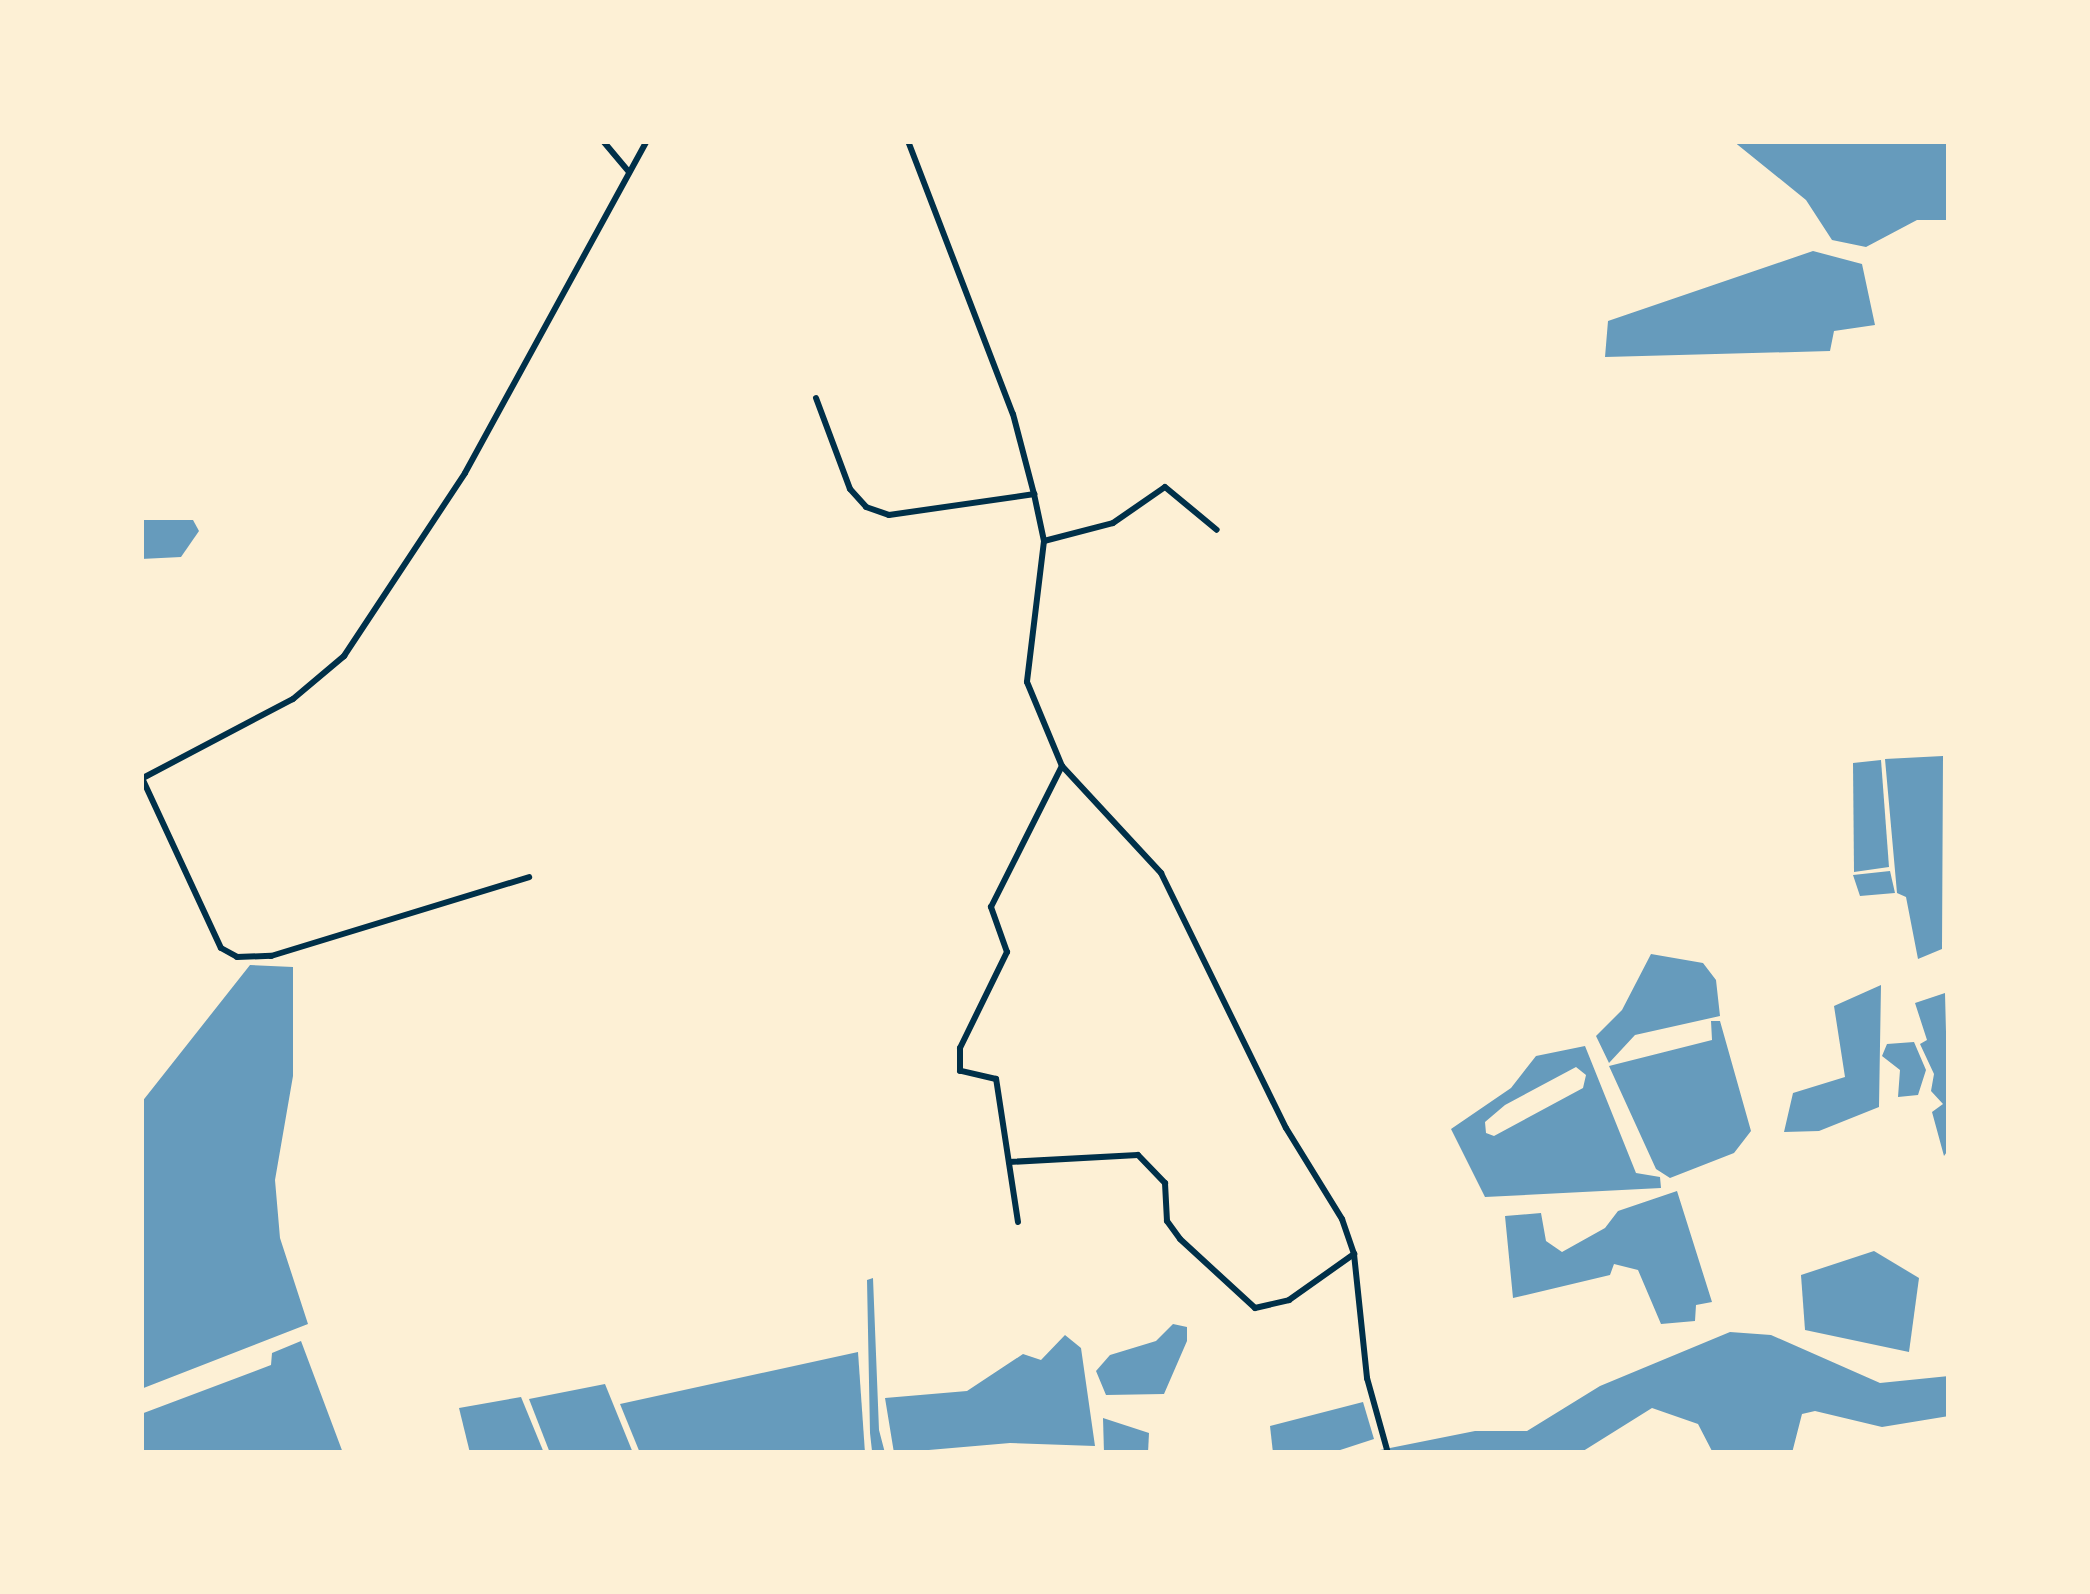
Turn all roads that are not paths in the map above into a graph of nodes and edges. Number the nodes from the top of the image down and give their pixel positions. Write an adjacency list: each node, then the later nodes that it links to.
1 (603, 141): 4 (street)
2 (647, 141): 4 (street)
3 (908, 141): 6 (street)
4 (629, 172): 10 (street)
5 (816, 398): 6 (street)
6 (1034, 494): 8 (street)
7 (1217, 530): 8 (street)
8 (1044, 541): 9 (street)
9 (1062, 766): 12 (street); 14 (street)
10 (141, 778): 11 (street)
11 (529, 877)
12 (1009, 1162): 13 (street); 14 (street)
13 (1018, 1222)
14 (1354, 1254): 15 (street)
15 (1388, 1453)

